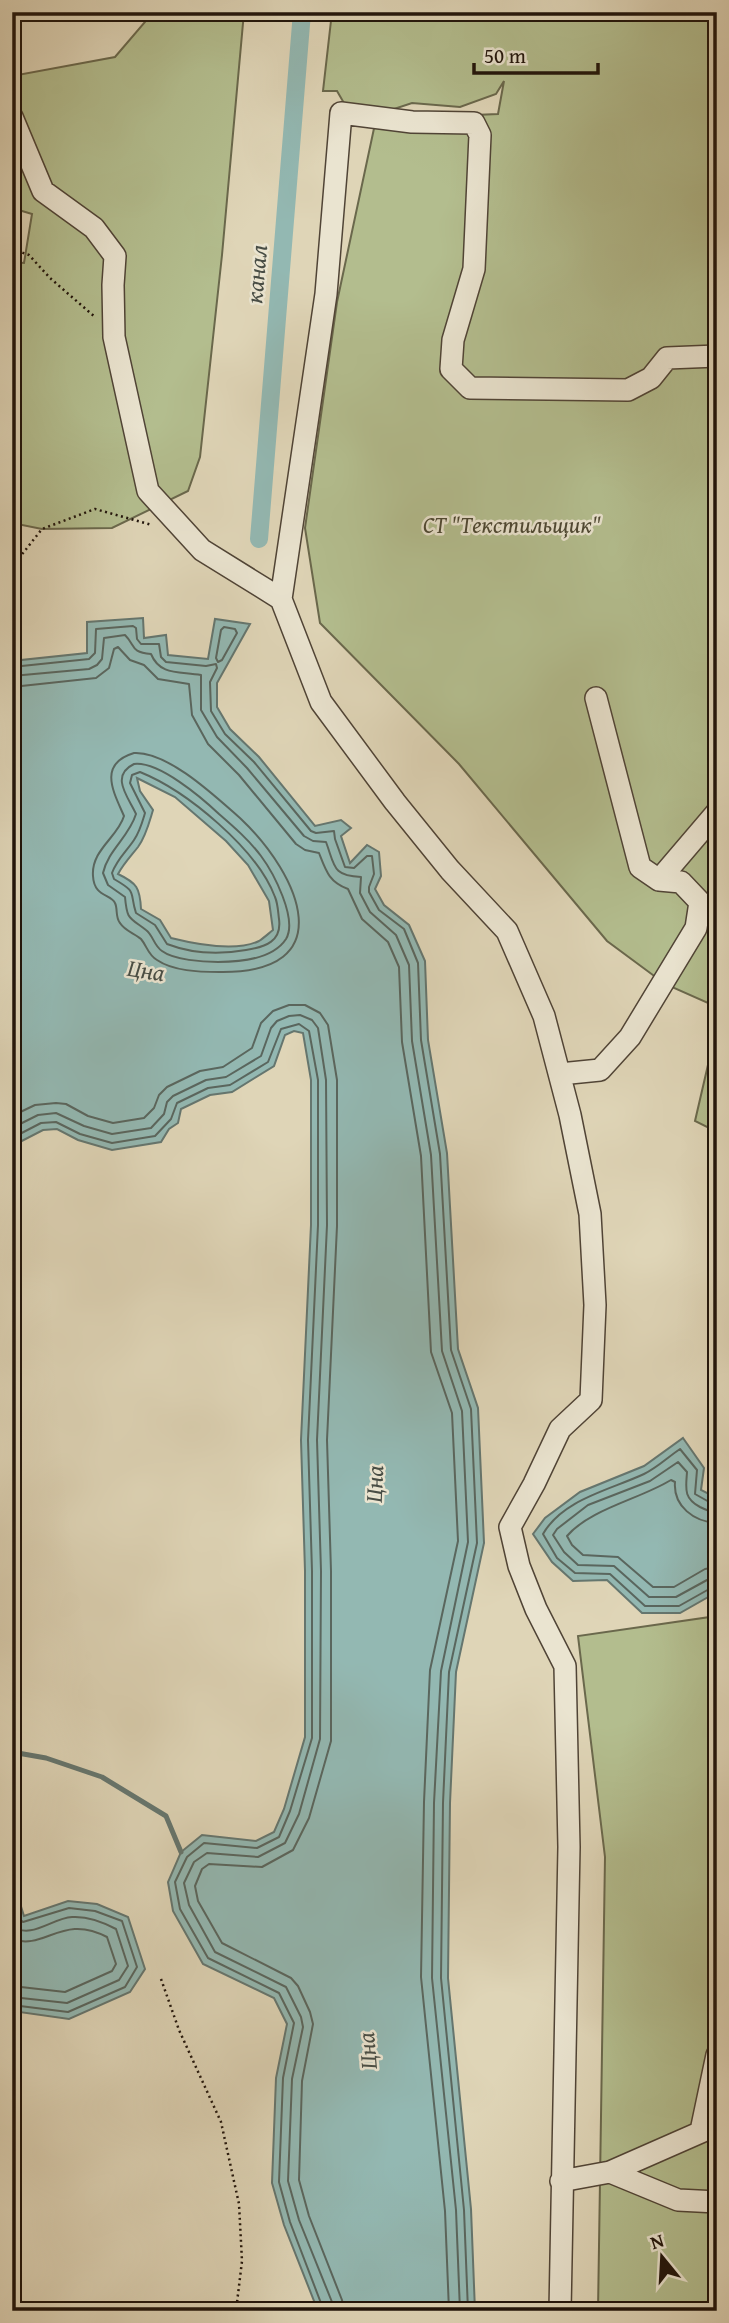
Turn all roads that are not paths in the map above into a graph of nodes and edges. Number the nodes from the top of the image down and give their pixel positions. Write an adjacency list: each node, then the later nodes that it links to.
1 (12, 117): 3 (street)
2 (717, 356): 3 (street)
3 (281, 599): 7 (street)
4 (596, 698): 6 (street)
5 (717, 812): 6 (street)
6 (659, 880): 7 (street)
7 (560, 1074): 11 (street)
8 (717, 2054): 9 (street)
9 (709, 2128): 10 (street)
10 (610, 2172): 11 (street); 12 (street)
11 (561, 2182): 13 (street)
12 (717, 2202)
13 (560, 2311)

